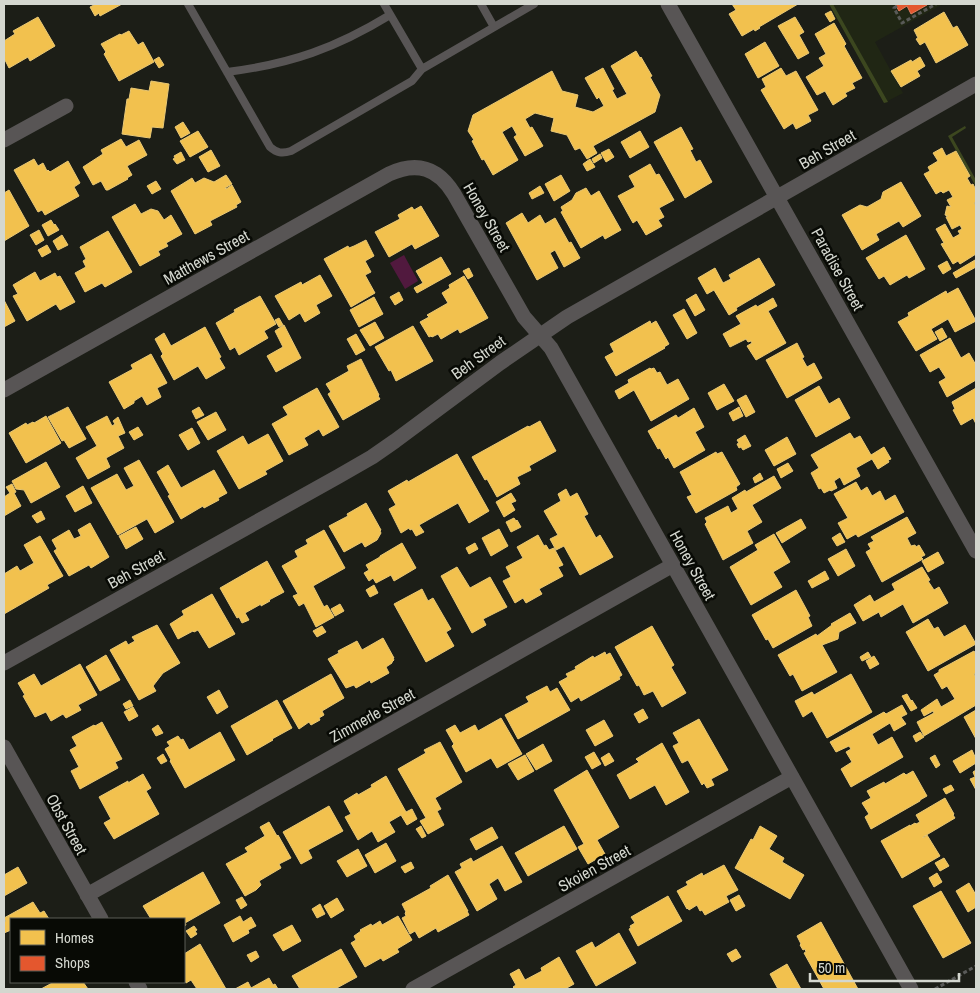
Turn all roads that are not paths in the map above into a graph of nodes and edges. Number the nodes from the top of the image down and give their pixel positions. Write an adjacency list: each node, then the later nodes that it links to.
1 (188, 4): 9 (lane)
2 (384, 4): 6 (lane)
3 (481, 4): 7 (lane)
4 (534, 4): 7 (lane)
5 (668, 4): 14 (street, Paradise Street)
6 (390, 15): 8 (lane); 9 (lane)
7 (494, 27): 8 (lane)
8 (422, 69): 9 (lane)
9 (227, 72)
10 (976, 84): 14 (street, Beh Street)
11 (66, 106): 12 (street)
12 (4, 140)
13 (429, 170): 15 (street, Honey Street); 16 (street, Matthews Street)
14 (778, 197): 15 (street, Beh Street); 17 (street, Paradise Street)
15 (540, 335): 18 (street, Honey Street); 19 (street, Beh Street)
16 (4, 390)
17 (976, 551)
18 (673, 566): 21 (street, Honey Street); 22 (street, Zimmerle Street)
19 (4, 663)
20 (4, 747): 22 (street, Obst Street)
21 (792, 777): 24 (street, Skoien Street); 25 (street, Honey Street)
22 (87, 895): 23 (street, Obst Street)
23 (100, 918)
24 (413, 989)
25 (911, 989)

